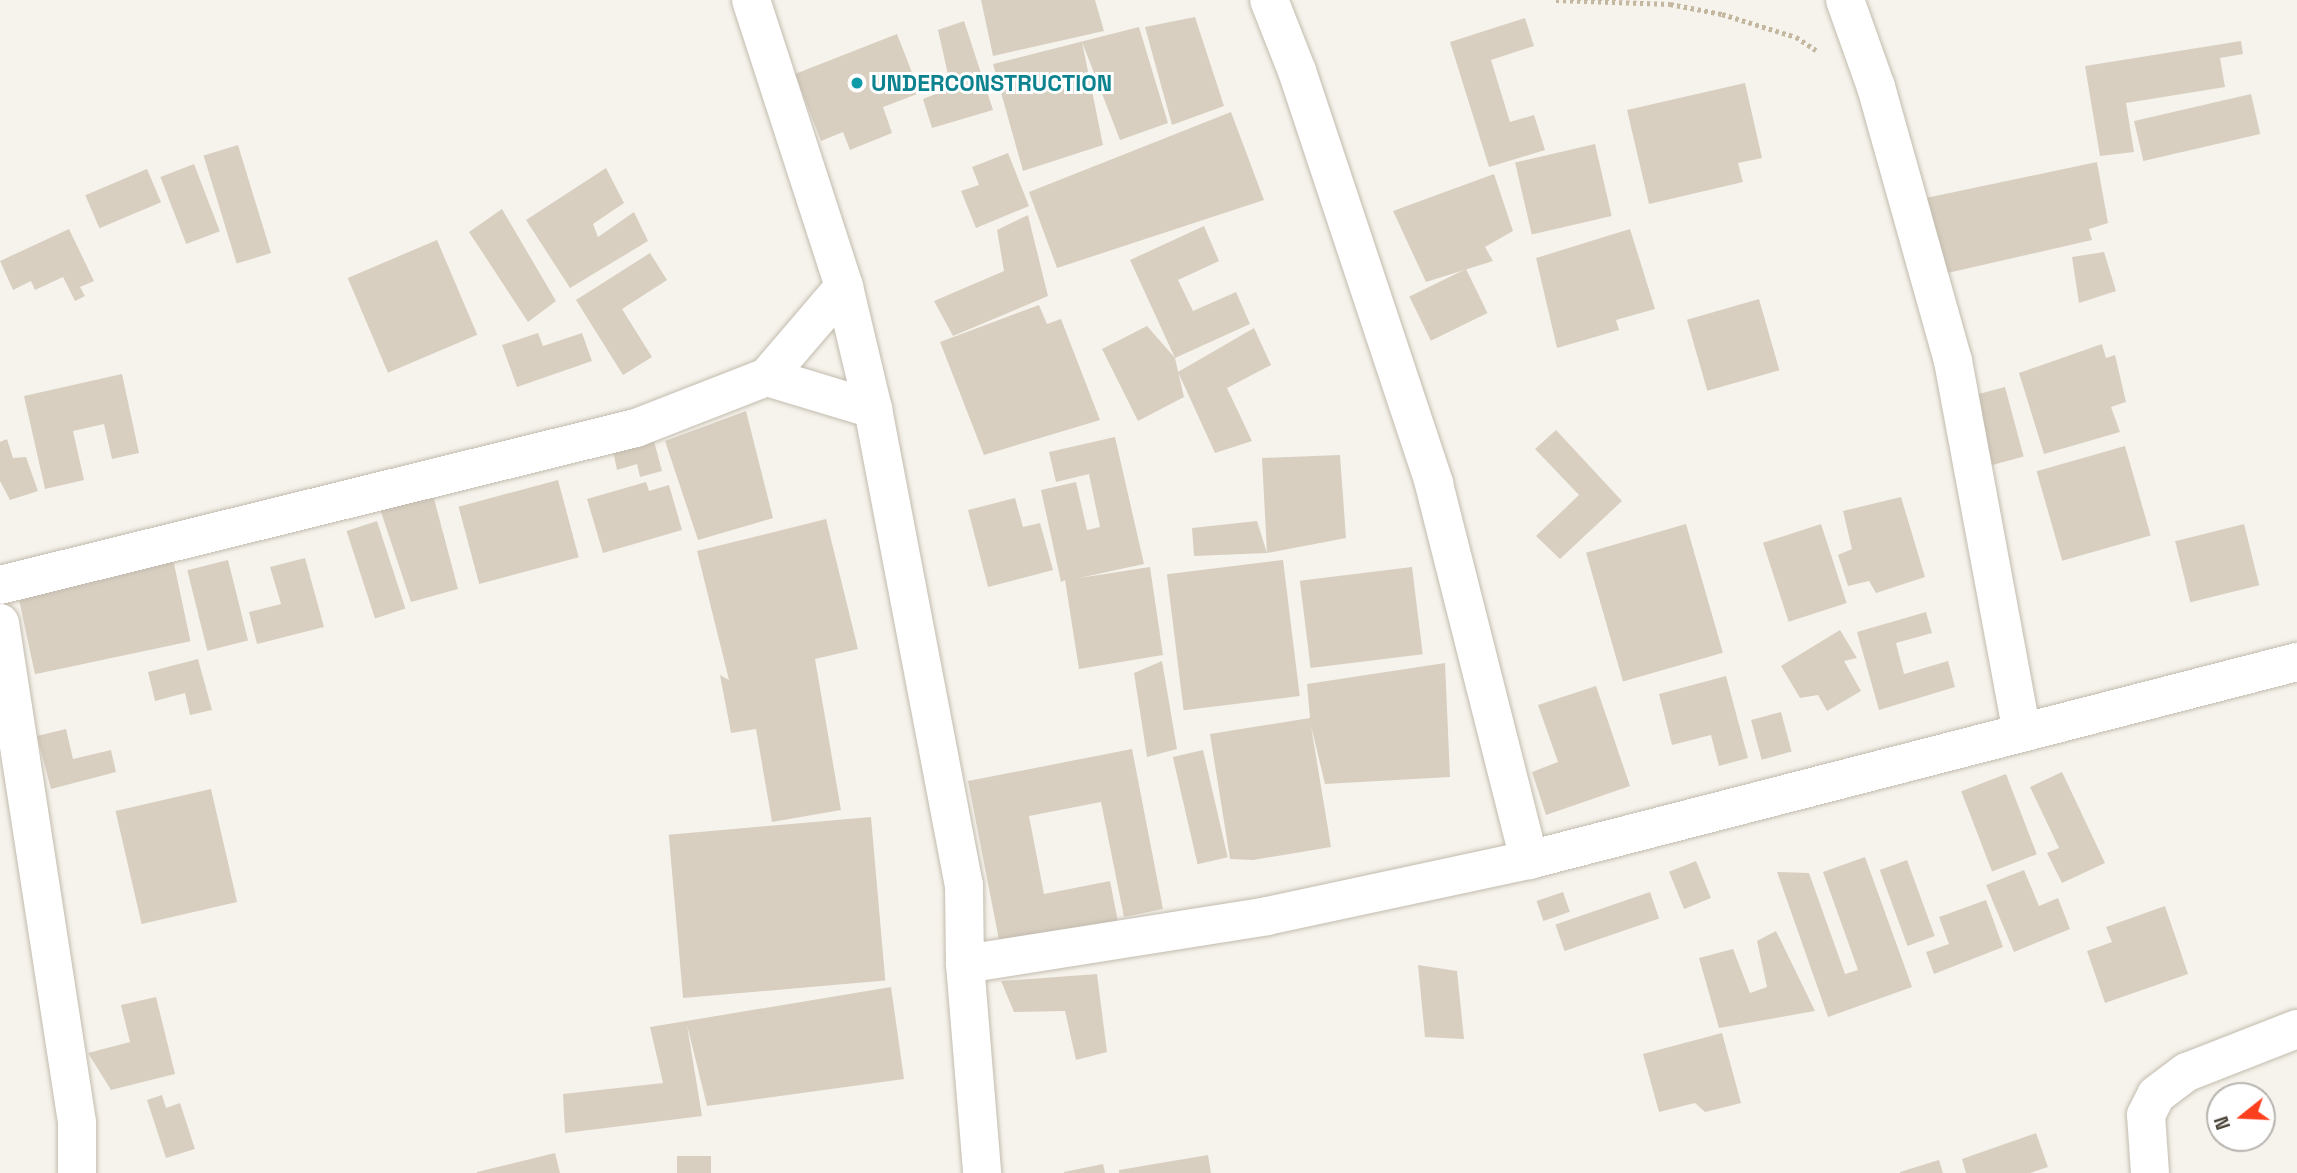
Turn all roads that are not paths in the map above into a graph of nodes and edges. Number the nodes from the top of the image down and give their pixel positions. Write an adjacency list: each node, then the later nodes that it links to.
1 (751, 0): 4 (street)
2 (1269, 0): 11 (street)
3 (1845, 0): 10 (street)
4 (844, 286): 5 (street); 6 (street)
5 (767, 377): 6 (street); 7 (street)
6 (873, 409): 12 (street)
7 (0, 585)
8 (0, 623): 14 (street)
9 (2297, 662): 10 (street)
10 (2022, 733): 11 (street)
11 (1529, 860): 12 (street)
12 (965, 964): 15 (street)
13 (2297, 1029): 16 (street)
14 (77, 1173)
15 (982, 1173)
16 (2150, 1173)

